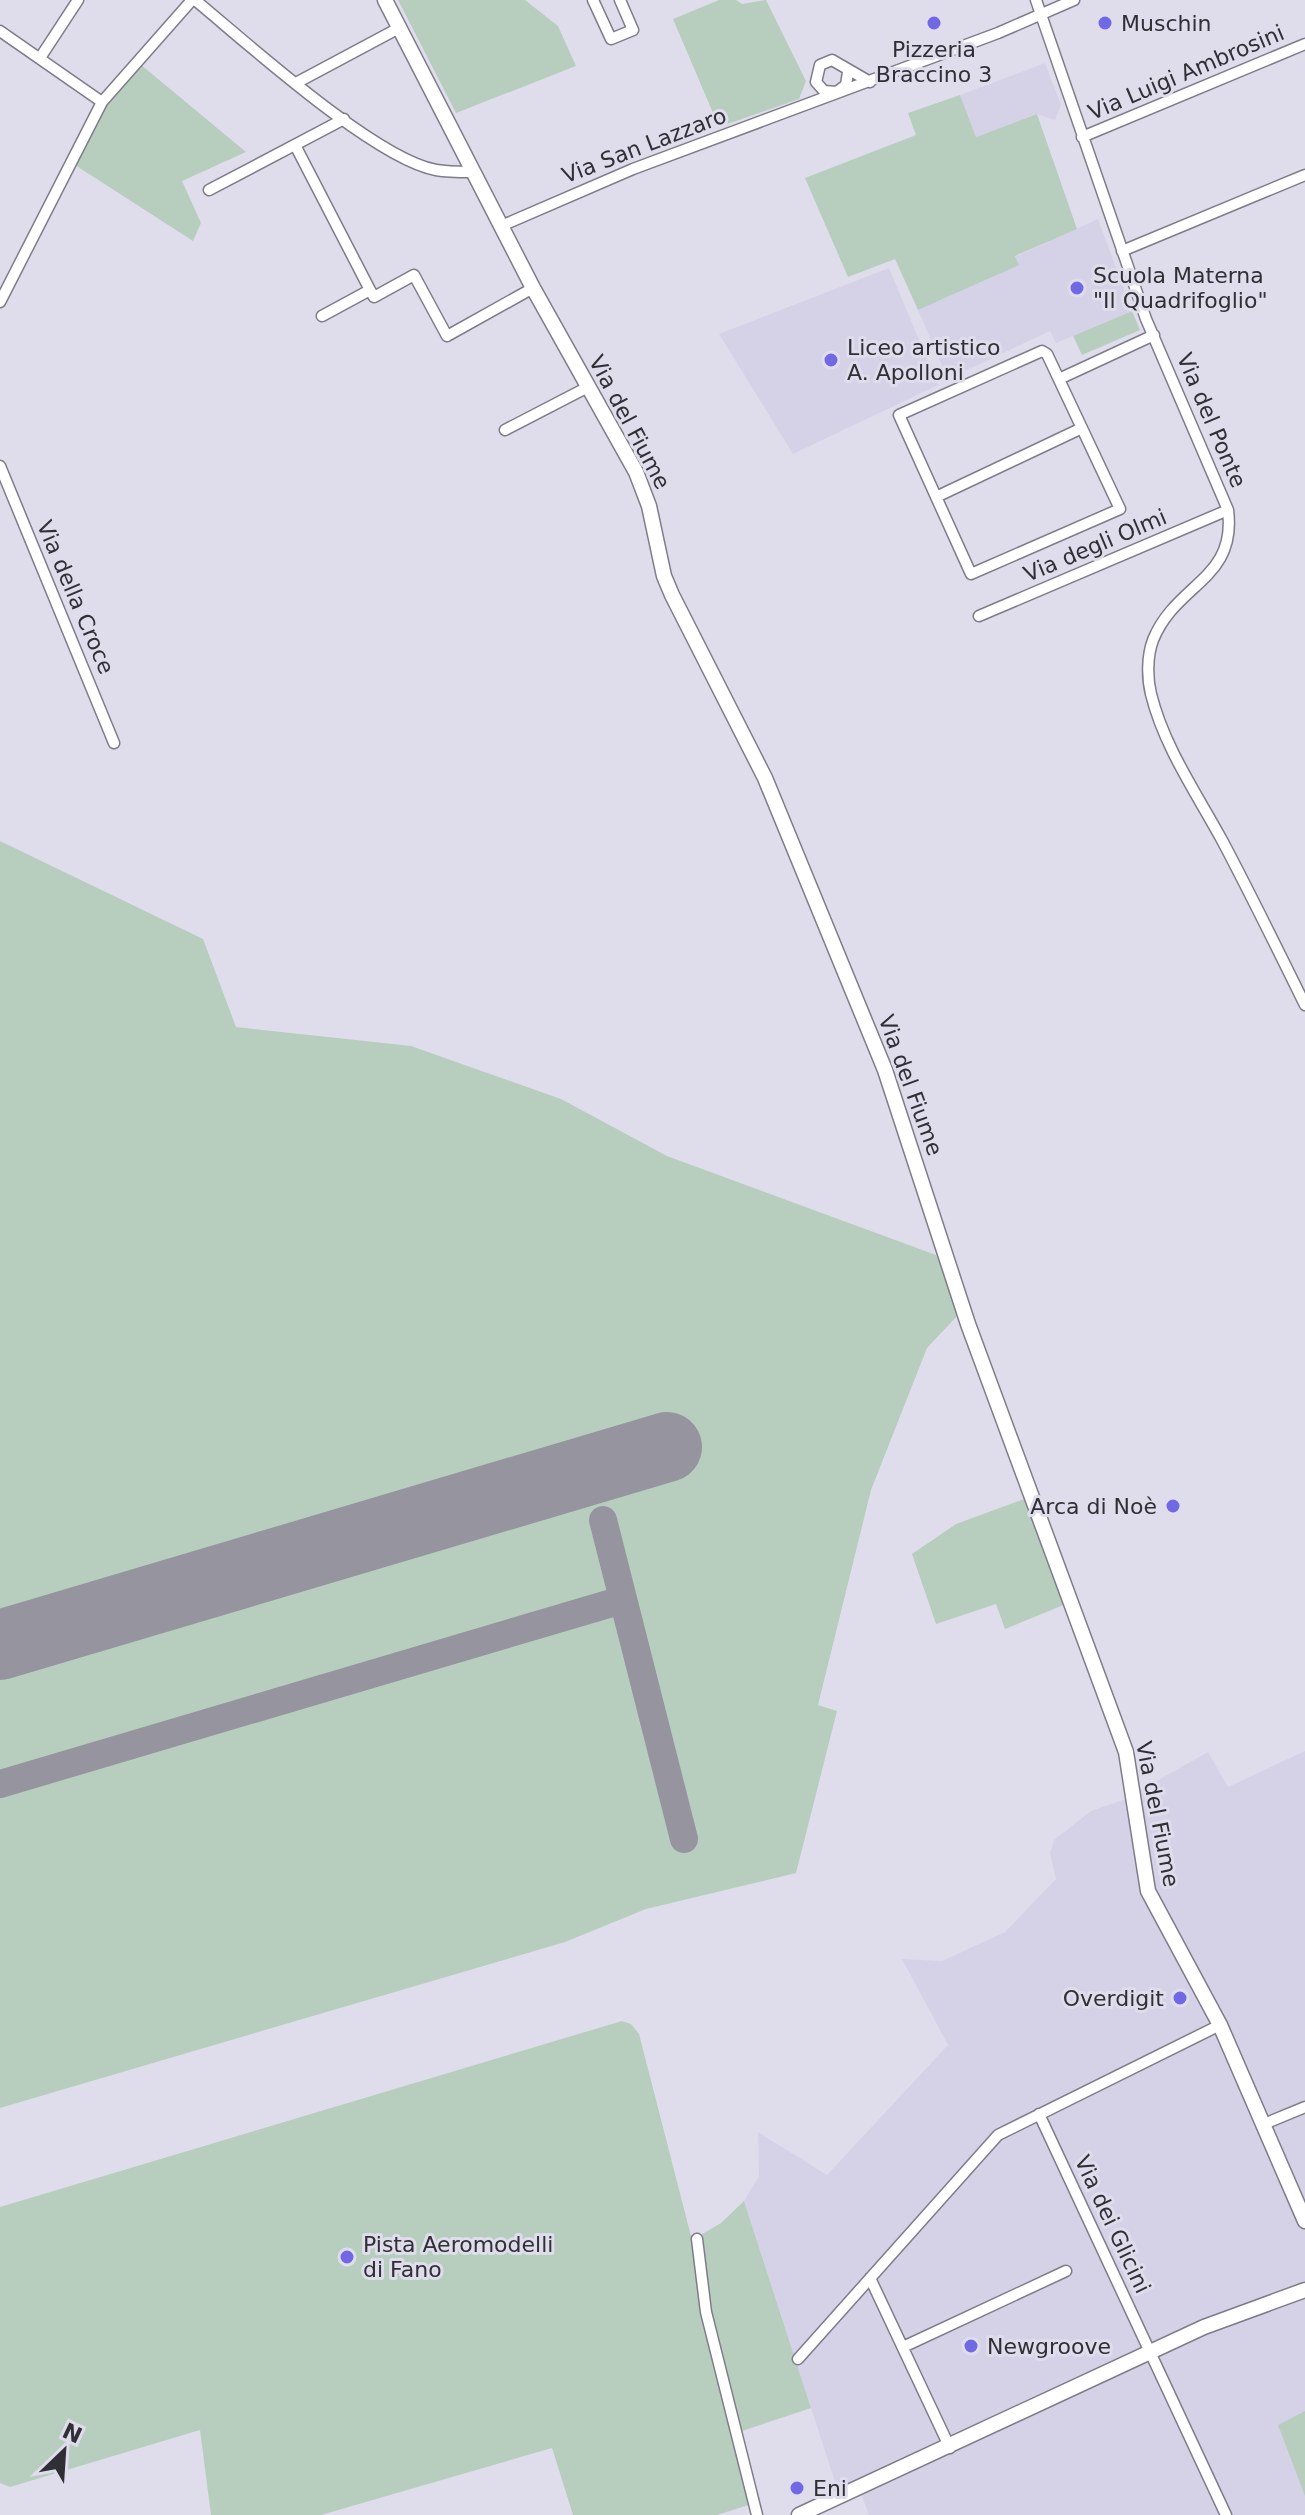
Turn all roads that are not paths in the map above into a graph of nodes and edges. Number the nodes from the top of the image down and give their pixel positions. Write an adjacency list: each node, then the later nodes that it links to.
1 (78, 0): 14 (street)
2 (194, 0): 18 (street); 20 (street)
3 (385, 0): 11 (street, Via del Fiume)
4 (593, 0): 5 (street)
5 (620, 0)
6 (1037, 0): 8 (street); 9 (street, Via del Ponte); 10 (street)
7 (1074, 0): 8 (street, Via San Lazzaro)
8 (1059, 6): 9 (street, Via San Lazzaro)
9 (1039, 14): 10 (street, Via San Lazzaro); 23 (street, Via del Ponte)
10 (1026, 22): 17 (street, Via San Lazzaro)
11 (399, 28): 18 (street); 25 (street, Via del Fiume)
12 (0, 31): 14 (street)
13 (1305, 44): 23 (street, Via Luigi Ambrosini)
14 (40, 58): 20 (street)
15 (848, 72): 16 (street); 17 (street); 19 (street)
16 (816, 82): 19 (street); 21 (street)
17 (870, 82): 19 (street, Via San Lazzaro)
18 (296, 83): 22 (street)
19 (837, 92): 21 (street, Via San Lazzaro)
20 (102, 102): 32 (street)
21 (804, 106): 28 (street, Via San Lazzaro)
22 (344, 119): 24 (street); 25 (street)
23 (1082, 137): 29 (street, Via del Ponte)
24 (295, 145): 27 (street); 31 (street)
25 (472, 172): 28 (street, Via del Fiume)
26 (1305, 175): 29 (street)
27 (209, 190)
28 (501, 226): 30 (street, Via del Fiume)
29 (1122, 251): 34 (street, Via del Ponte)
30 (533, 288): 31 (street); 36 (street, Via del Fiume)
31 (370, 290): 33 (street)
32 (0, 302)
33 (322, 316)
34 (1154, 335): 35 (street); 41 (street, Via del Ponte)
35 (1059, 379): 37 (street); 40 (street)
36 (588, 387): 38 (street); 45 (street, Via del Fiume)
37 (1082, 428): 40 (street); 40 (street)
38 (505, 430)
39 (0, 466): 43 (street, Via della Croce)
40 (936, 497)
41 (1228, 510): 42 (street, Via degli Olmi); 44 (street, Via del Ponte)
42 (979, 616)
43 (114, 743)
44 (1305, 1005)
45 (1220, 2025): 47 (street); 48 (street, Via del Fiume)
46 (1305, 2107): 48 (street)
47 (1039, 2114): 52 (street); 55 (street, Via dei Glicini)
48 (1264, 2124): 49 (street, Via del Fiume)
49 (1305, 2221)
50 (697, 2239): 58 (street)
51 (1066, 2271): 54 (street)
52 (870, 2278): 54 (street); 56 (street)
53 (1305, 2290): 55 (street)
54 (903, 2347): 57 (street)
55 (1150, 2351): 57 (street); 60 (street, Via dei Glicini)
56 (798, 2359)
57 (950, 2448): 59 (street)
58 (757, 2515)
59 (799, 2515)
60 (1226, 2515)

